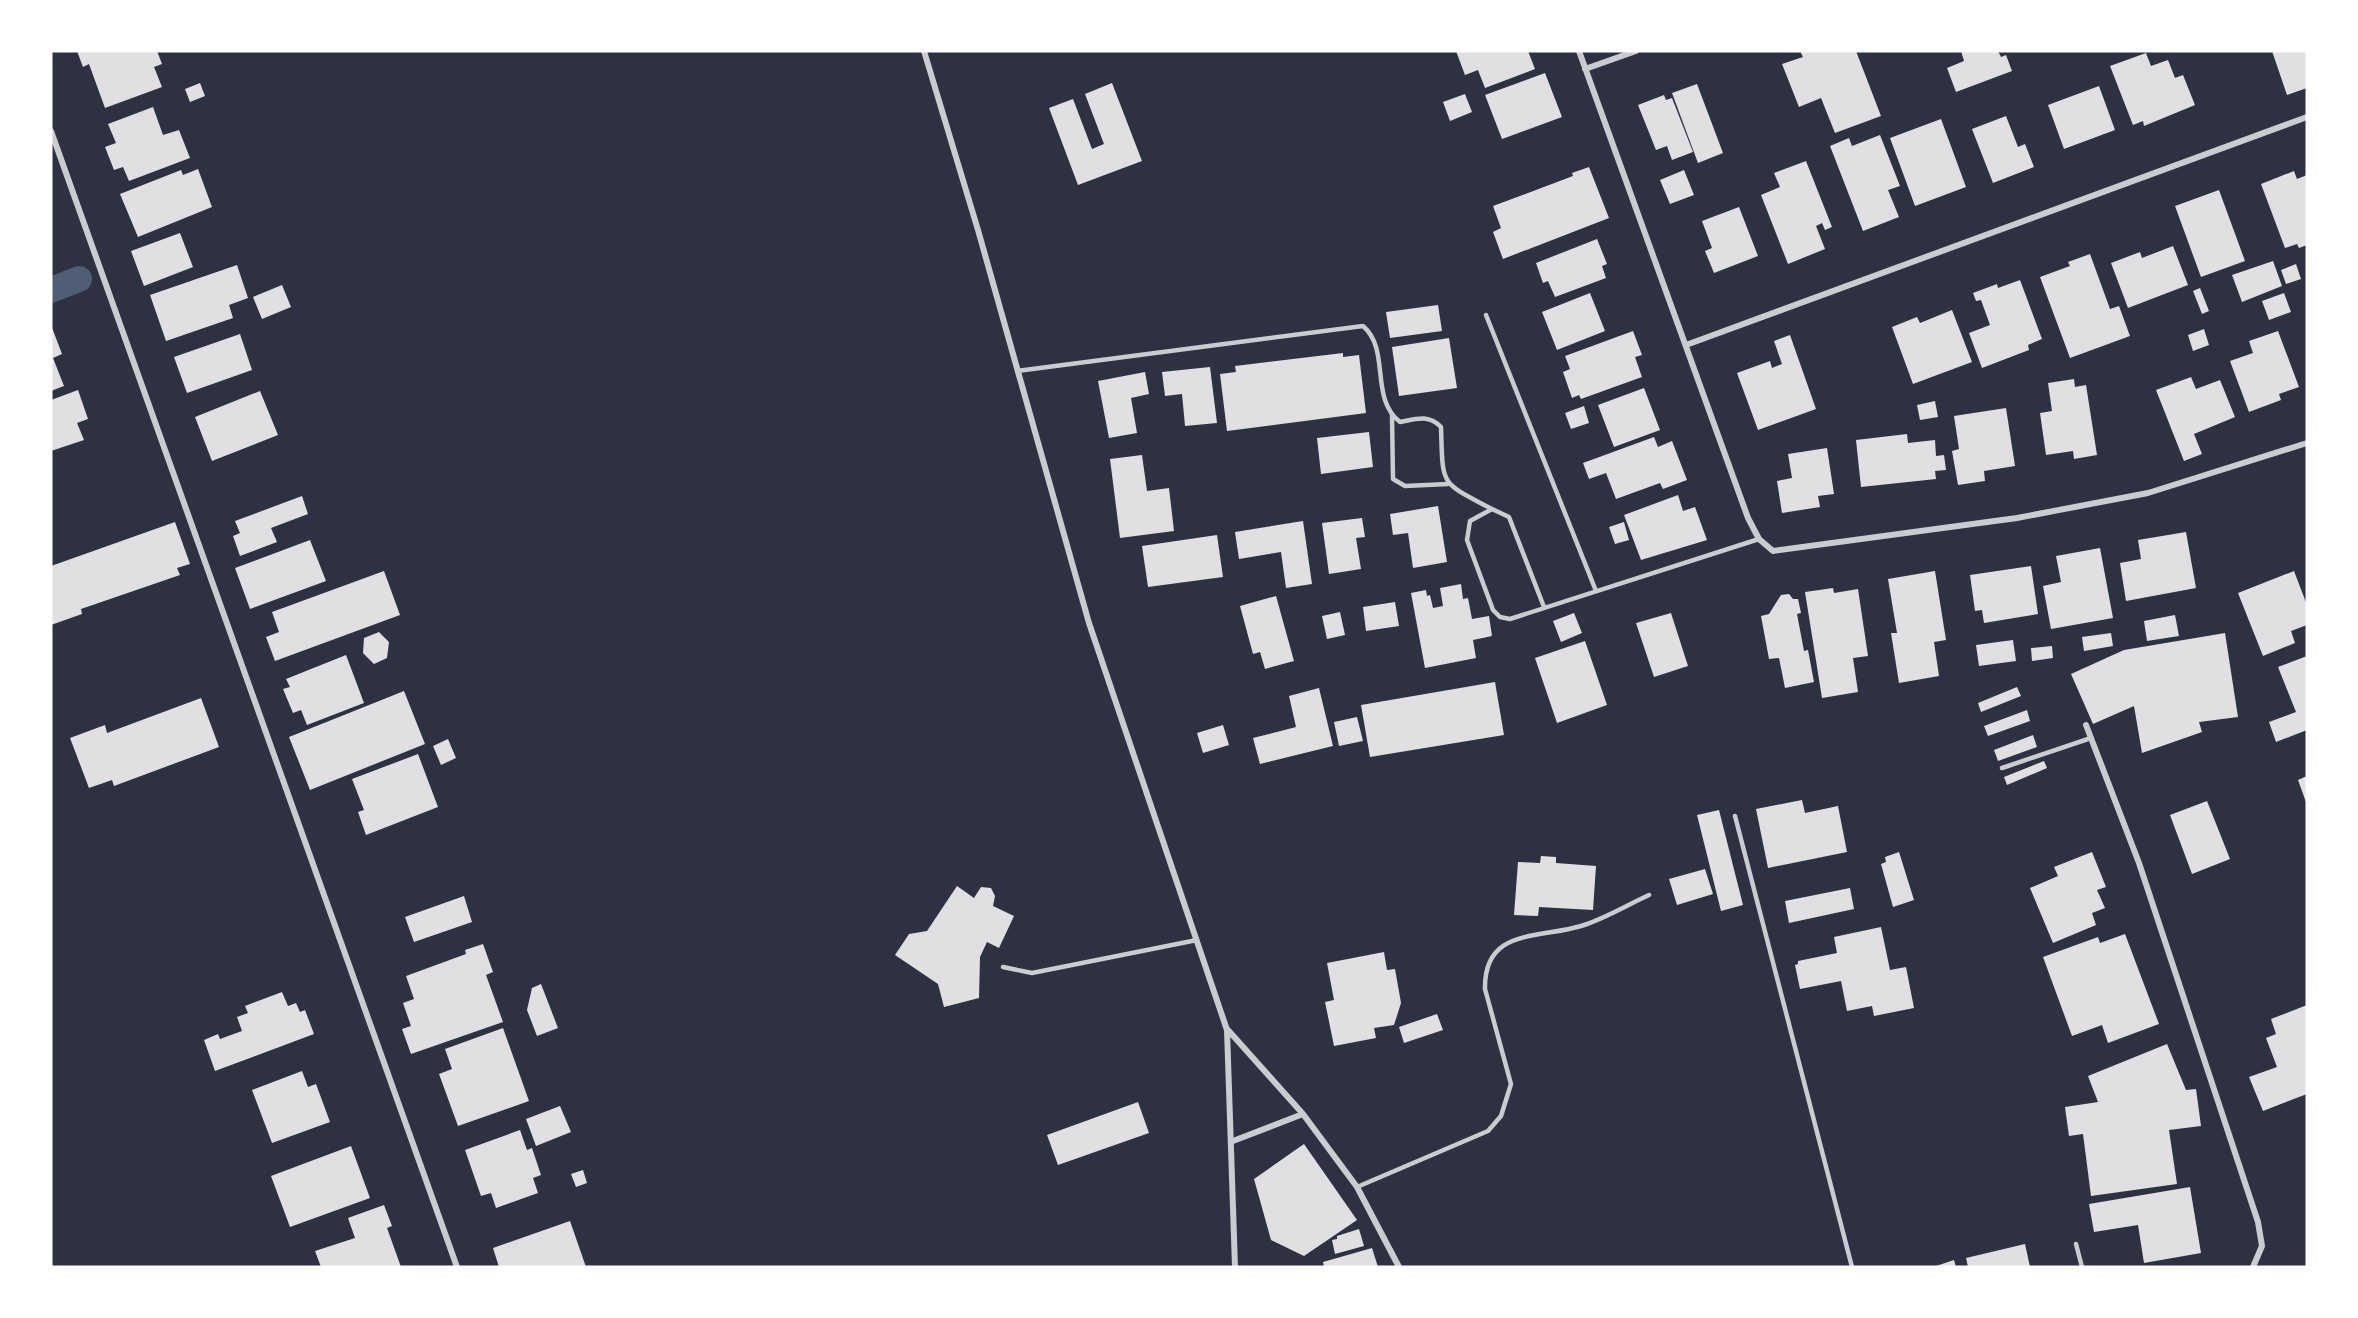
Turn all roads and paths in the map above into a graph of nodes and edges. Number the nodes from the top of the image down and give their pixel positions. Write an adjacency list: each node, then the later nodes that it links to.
1 (924, 51): 9 (street)
2 (1579, 51): 4 (street)
3 (1636, 51): 4 (street)
4 (1586, 69): 8 (street)
5 (2307, 117): 8 (street)
6 (51, 131): 29 (street)
7 (1486, 315): 15 (lane)
8 (1686, 345): 14 (street)
9 (1017, 370): 10 (lane); 22 (street)
10 (1392, 415): 12 (lane); 12 (lane)
11 (2307, 443): 14 (street)
12 (1448, 484): 13 (lane)
13 (1492, 509): 16 (lane); 16 (lane)
14 (1759, 539): 15 (lane)
15 (1596, 591): 16 (lane)
16 (1544, 607)
17 (2086, 725): 18 (street)
18 (2091, 738): 19 (lane); 34 (street)
19 (2002, 768)
20 (1735, 816): 32 (lane)
21 (1649, 895): 27 (lane)
22 (1197, 940): 23 (lane); 24 (street)
23 (1003, 967)
24 (1227, 1030): 25 (street); 26 (street)
25 (1303, 1114): 26 (street); 27 (street)
26 (1233, 1141): 30 (street)
27 (1357, 1187): 31 (street)
28 (2076, 1244): 33 (lane)
29 (457, 1267)
30 (1235, 1267)
31 (1399, 1267)
32 (1852, 1267)
33 (2082, 1267)
34 (2253, 1267)

